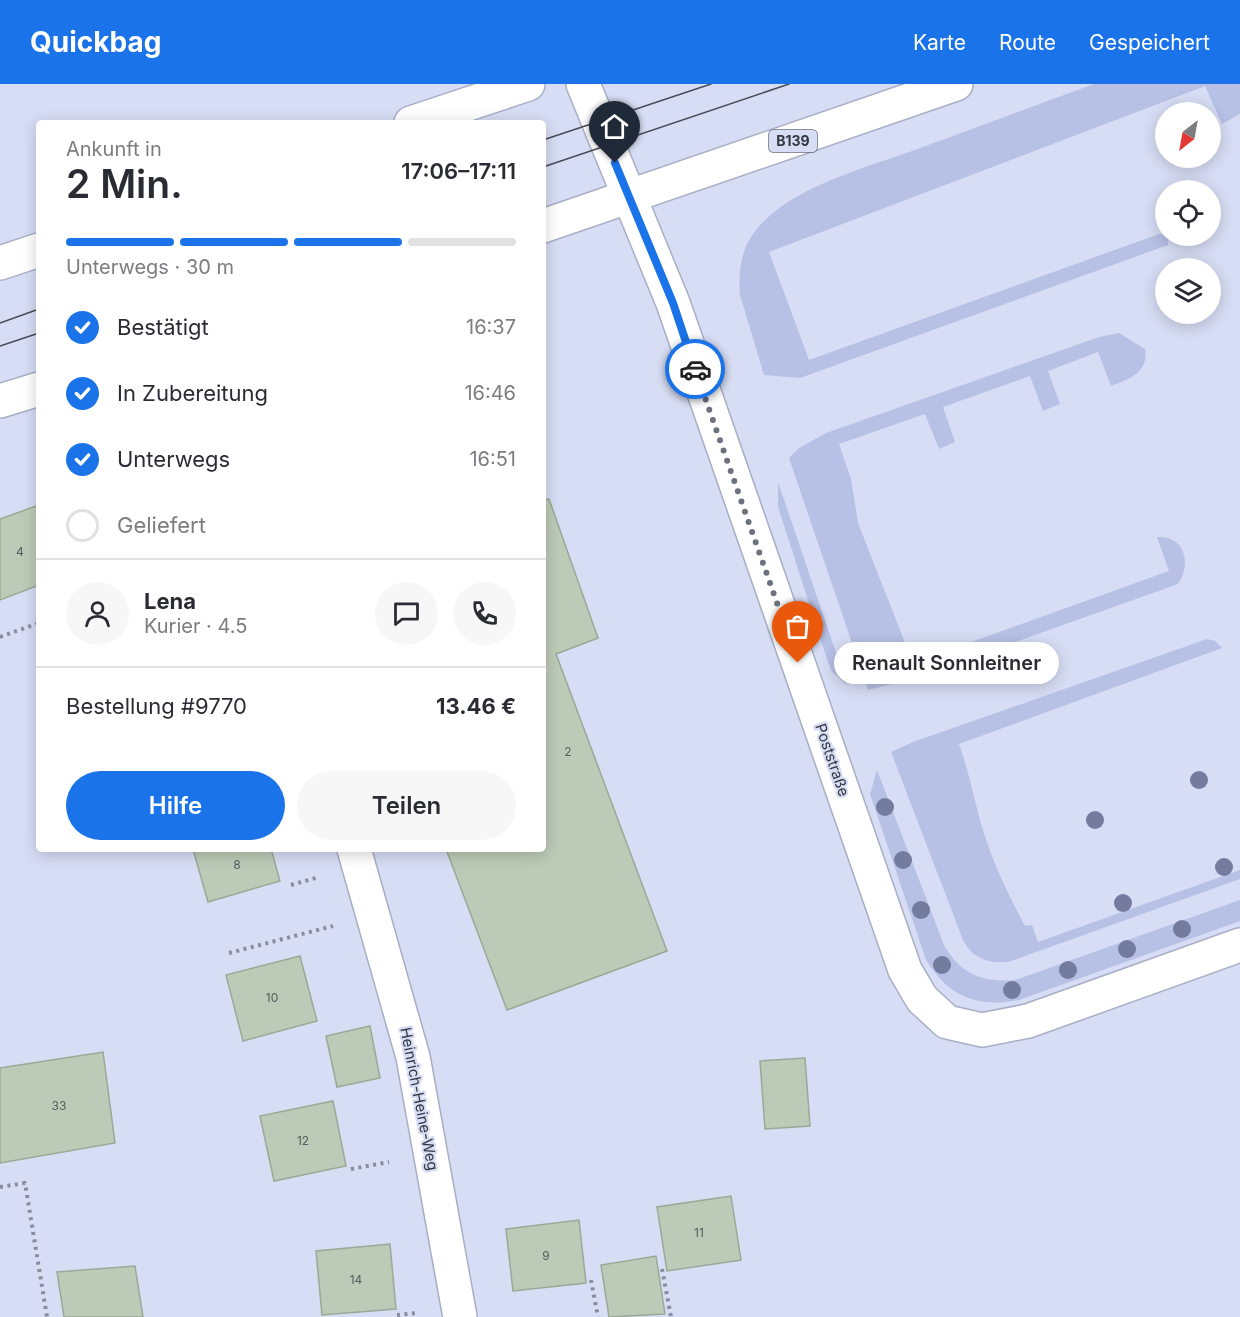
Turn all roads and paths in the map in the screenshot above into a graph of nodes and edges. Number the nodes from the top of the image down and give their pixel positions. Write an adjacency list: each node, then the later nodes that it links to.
1 (528, 84): 4 (street)
2 (583, 84): 5 (street, Poststraße)
3 (956, 84): 5 (street, B139)
4 (420, 120)
5 (629, 197): 6 (street, B139); 15 (street, Poststraße)
6 (546, 225)
7 (36, 251): 8 (street)
8 (0, 263)
9 (36, 390): 10 (street)
10 (0, 402)
11 (36, 624): 12 (path)
12 (0, 637)
13 (355, 852): 14 (street, Heinrich-Heine-Weg)
14 (372, 915): 16 (path); 21 (street, Heinrich-Heine-Weg)
15 (1240, 945)
16 (229, 953)
17 (0, 1186): 20 (path)
18 (662, 1269): 23 (path)
19 (591, 1280): 22 (path)
20 (46, 1317)
21 (460, 1317)
22 (598, 1317)
23 (671, 1317)

